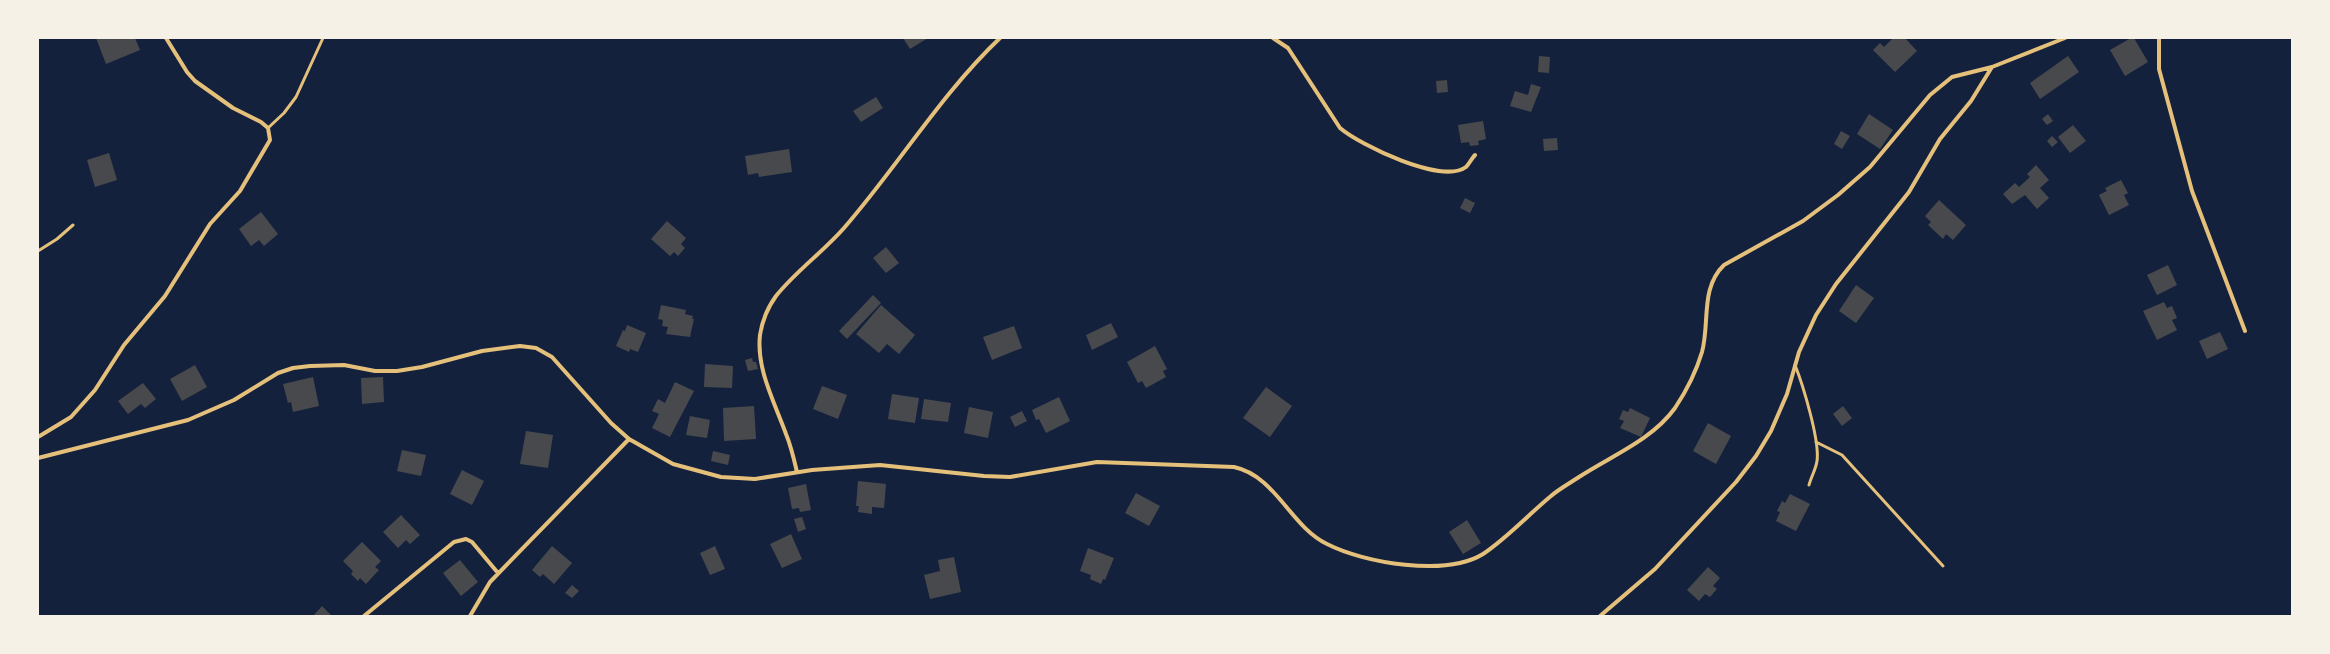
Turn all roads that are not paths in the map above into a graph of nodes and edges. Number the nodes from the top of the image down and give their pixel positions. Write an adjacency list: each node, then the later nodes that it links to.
1 (166, 38): 8 (street)
2 (323, 38): 8 (lane)
3 (1000, 38): 18 (street)
4 (1273, 38): 9 (street)
5 (2065, 38): 7 (street)
6 (2159, 38): 12 (street)
7 (1992, 67): 13 (street); 18 (street)
8 (268, 128): 14 (street)
9 (1475, 155)
10 (73, 225): 11 (lane)
11 (38, 251)
12 (2245, 331)
13 (1795, 365): 16 (lane); 24 (street)
14 (38, 437)
15 (629, 439): 17 (street); 18 (street); 21 (street)
16 (1816, 442): 19 (lane); 20 (lane)
17 (38, 458)
18 (797, 472)
19 (1809, 485)
20 (1943, 566)
21 (498, 573): 22 (street); 23 (street)
22 (364, 616)
23 (470, 616)
24 (1600, 616)

